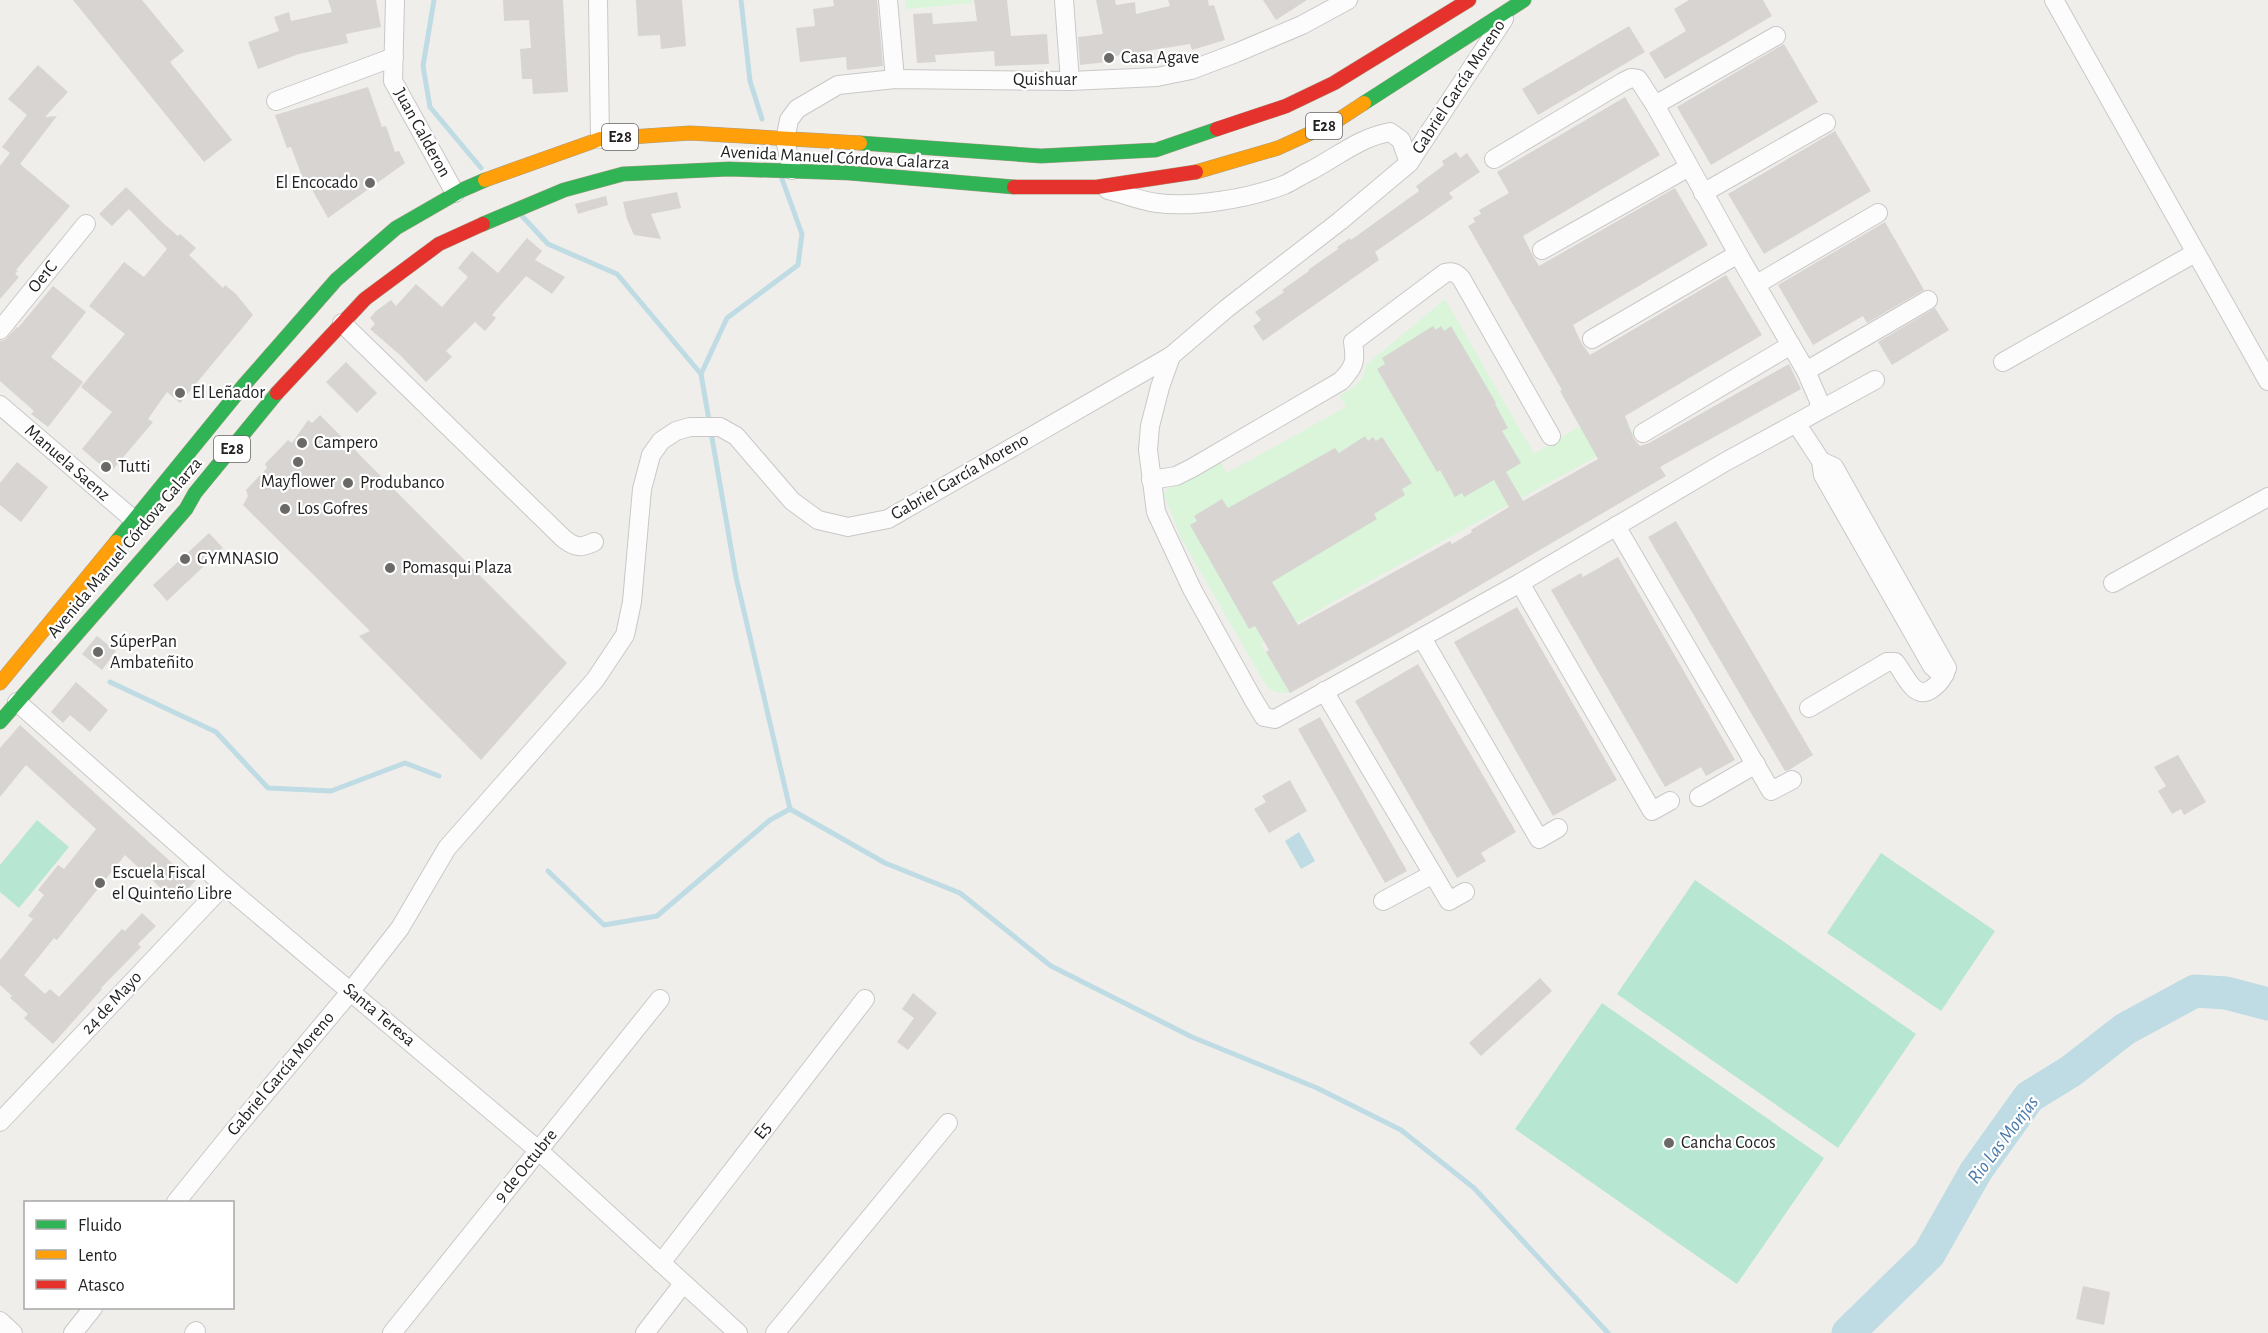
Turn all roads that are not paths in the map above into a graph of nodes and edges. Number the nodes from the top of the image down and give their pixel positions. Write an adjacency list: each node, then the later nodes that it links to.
1 (395, 0): 10 (street, Juan Calderon)
2 (598, 0): 16 (street)
3 (888, 0): 11 (street)
4 (1064, 0): 12 (street)
5 (1348, 0): 12 (street, Quishuar)
6 (1468, 0): 18 (main road, Avenida Manuel Córdova Galarza / E28)
7 (2054, 0): 30 (street)
8 (1517, 5): 20 (street, Gabriel García Moreno); 24 (main road, Avenida Manuel Córdova Galarza / E28)
9 (1776, 36): 14 (street)
10 (394, 57): 13 (street); 25 (street, Juan Calderon)
11 (895, 79): 12 (street, Quishuar); 17 (street, Quishuar)
12 (1070, 81)
13 (276, 101)
14 (1655, 105): 19 (street); 21 (street)
15 (1826, 123): 26 (street)
16 (600, 139): 17 (main road, Avenida Manuel Córdova Galarza / E28); 25 (main road, Avenida Manuel Córdova Galarza / E28)
17 (785, 140): 18 (main road, Avenida Manuel Córdova Galarza / E28); 22 (street)
18 (852, 143): 23 (main road)
19 (1494, 159)
20 (1409, 163): 24 (street, Gabriel García Moreno); 38 (street, Gabriel García Moreno)
21 (1689, 166): 26 (street); 29 (street)
22 (792, 170): 23 (main road, Avenida Manuel Córdova Galarza / E28); 34 (main road, Avenida Manuel Córdova Galarza / E28)
23 (849, 173): 24 (main road, Avenida Manuel Córdova Galarza / E28)
24 (1097, 187)
25 (455, 193): 50 (main road, Avenida Manuel Córdova Galarza / E28)
26 (1703, 193): 31 (street)
27 (1878, 213): 32 (street)
28 (86, 224): 35 (street, Oe1C)
29 (1542, 250)
30 (2195, 253): 39 (street); 42 (street)
31 (1738, 254): 32 (street); 36 (street)
32 (1756, 285): 37 (street)
33 (1928, 300): 40 (street)
34 (342, 323): 52 (street); 58 (main road, Avenida Manuel Córdova Galarza / E28)
35 (0, 330)
36 (1592, 339)
37 (1791, 345): 40 (street); 46 (street)
38 (1171, 356): 48 (street); 70 (street, Gabriel García Moreno)
39 (2003, 362)
40 (1806, 371): 44 (street)
41 (1875, 380): 44 (street)
42 (2268, 381)
43 (0, 405): 50 (street, Manuela Saenz)
44 (1819, 410): 45 (street)
45 (1796, 423): 51 (street); 59 (street)
46 (1643, 433)
47 (1551, 436): 48 (street)
48 (1150, 480): 57 (street)
49 (2268, 497): 54 (street)
50 (134, 520): 56 (main road, Avenida Manuel Córdova Galarza / E28)
51 (1616, 526): 53 (street); 61 (street)
52 (594, 542)
53 (1520, 583): 55 (street); 64 (street)
54 (2113, 583)
55 (1422, 638): 57 (street); 65 (street)
56 (0, 683)
57 (1324, 691): 66 (street)
58 (17, 702): 60 (main road, Avenida Manuel Córdova Galarza / E28); 67 (street, Santa Teresa)
59 (1809, 708)
60 (0, 722)
61 (1756, 764): 62 (street); 63 (street)
62 (1792, 780)
63 (1699, 797)
64 (1670, 801)
65 (1558, 828)
66 (1433, 874): 68 (street); 69 (street)
67 (224, 885): 70 (street, Santa Teresa); 73 (street, 24 de Mayo)
68 (1465, 892)
69 (1383, 901)
70 (351, 991): 75 (street, Santa Teresa); 76 (street, Gabriel García Moreno)
71 (660, 999): 75 (street, 9 de Octubre)
72 (865, 999): 77 (street, E5)
73 (0, 1122)
74 (948, 1123): 86 (street)
75 (538, 1150): 77 (street, Santa Teresa); 83 (street, 9 de Octubre)
76 (178, 1201)
77 (661, 1263): 78 (street, Santa Teresa)
78 (683, 1284): 84 (street); 85 (street, Santa Teresa)
79 (92, 1309): 82 (street)
80 (0, 1321): 81 (street)
81 (13, 1333)
82 (73, 1333)
83 (393, 1333)
84 (645, 1333)
85 (738, 1333)
86 (775, 1333)

